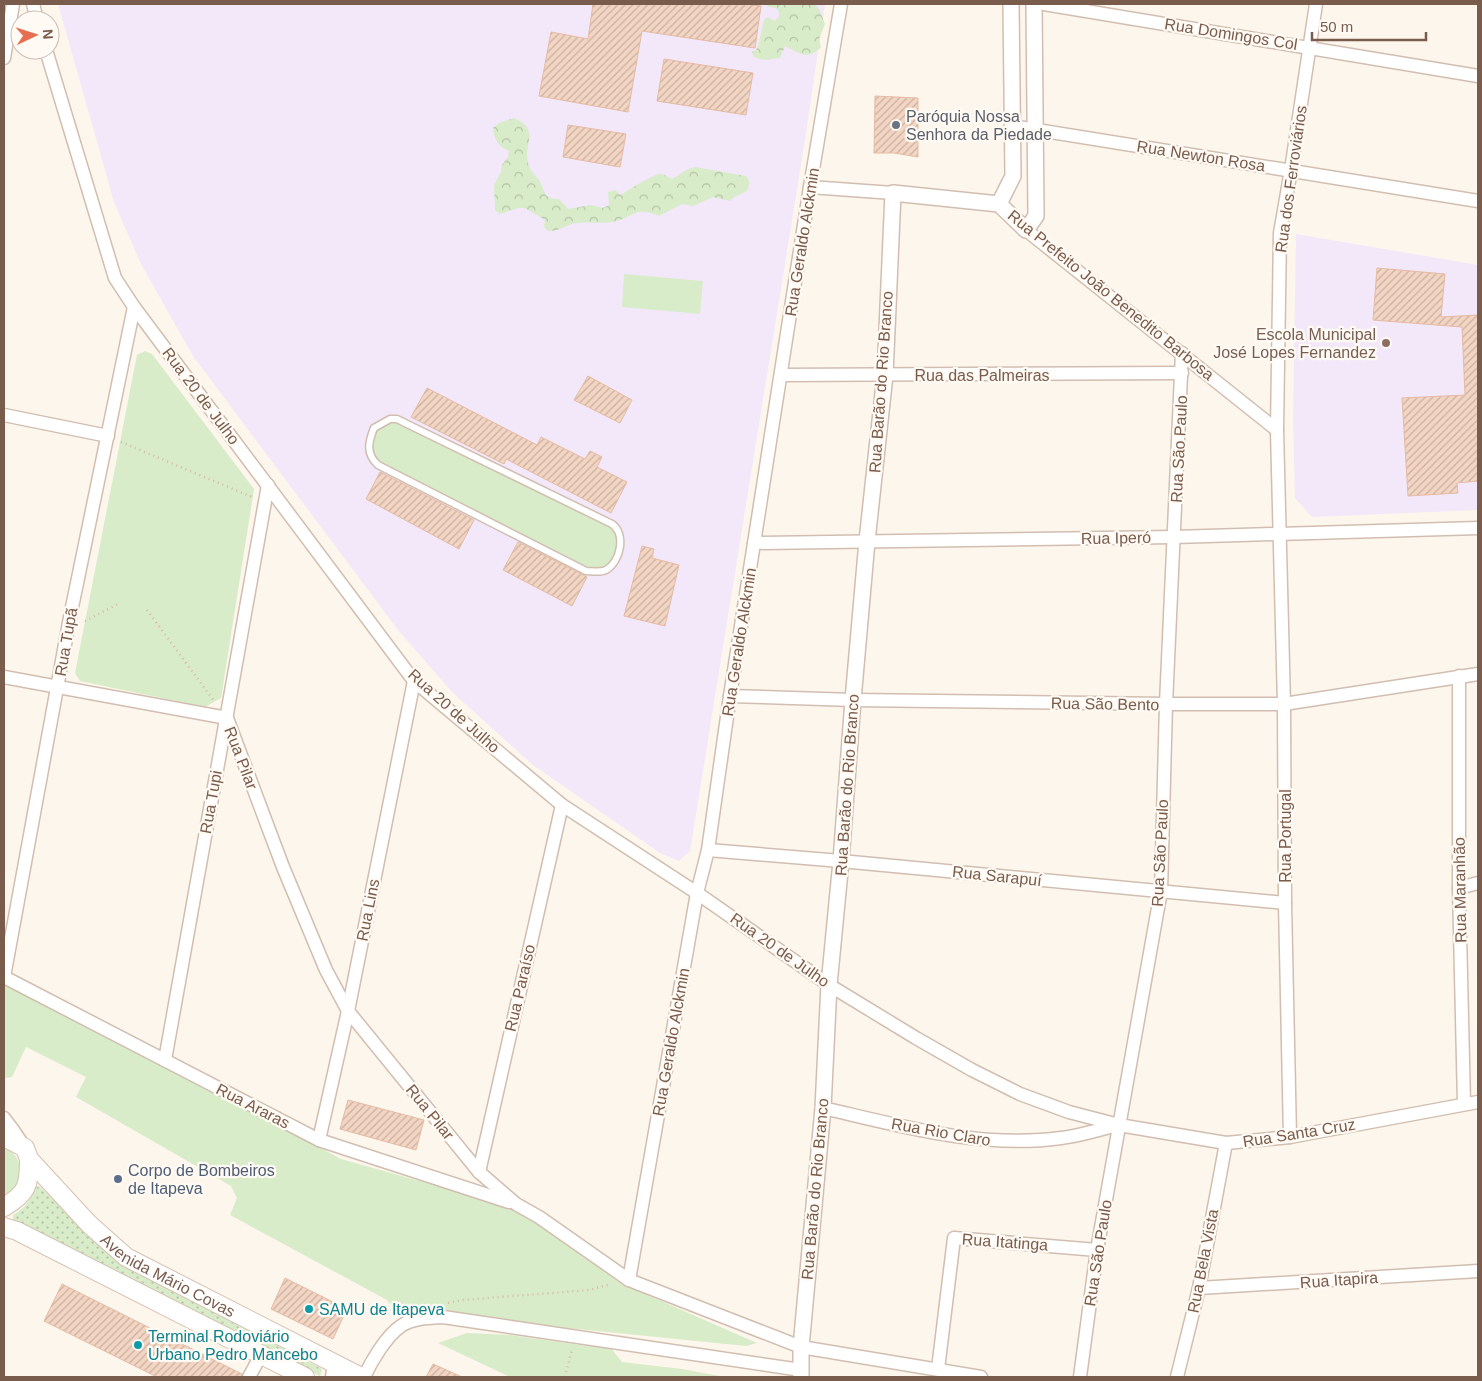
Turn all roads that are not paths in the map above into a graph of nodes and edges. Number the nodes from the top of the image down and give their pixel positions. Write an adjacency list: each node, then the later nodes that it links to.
1 (13, 4): 8 (street)
2 (841, 4): 14 (street, Rua Geraldo Alckmin)
3 (1011, 4): 11 (street)
4 (1034, 4): 12 (street)
5 (1044, 4): 7 (street, Rua Domingos Col)
6 (1316, 4): 7 (street, Rua dos Ferroviários)
7 (1310, 47): 10 (street, Rua Domingos Col); 13 (street, Rua dos Ferroviários)
8 (4, 58)
9 (49, 60): 19 (street, Rua 20 de Julho)
10 (1478, 76)
11 (1013, 126): 12 (street, Rua Newton Rosa); 17 (street)
12 (1037, 129): 13 (street, Rua Newton Rosa); 18 (street)
13 (1292, 170): 16 (street, Rua Newton Rosa); 26 (street, Rua dos Ferroviários)
14 (810, 187): 15 (street, Rua Prefeito João Benedito Barbosa); 22 (street, Rua Geraldo Alckmin)
15 (893, 193): 17 (street, Rua Prefeito João Benedito Barbosa); 23 (street, Rua Barão do Rio Branco)
16 (1478, 201)
17 (999, 204): 18 (street, Rua Prefeito João Benedito Barbosa)
18 (1026, 230): 20 (street, Rua Prefeito João Benedito Barbosa)
19 (134, 307): 27 (street, Rua Tupã); 28 (street, Rua 20 de Julho)
20 (1182, 353): 21 (street, Rua São Paulo); 26 (street, Rua Prefeito João Benedito Barbosa)
21 (1182, 373): 23 (street, Rua das Palmeiras); 31 (street, Rua São Paulo)
22 (781, 375): 23 (street, Rua das Palmeiras); 33 (street, Rua Geraldo Alckmin)
23 (884, 375): 32 (street, Rua Barão do Rio Branco)
24 (4, 415): 27 (street)
25 (410, 426): 25 (lane)
26 (1277, 430): 30 (street, Rua dos Ferroviários)
27 (108, 436): 38 (street, Rua Tupã)
28 (268, 485): 37 (street, Rua 20 de Julho); 43 (street, Rua Tupi)
29 (1478, 528): 30 (street, Rua Iperó)
30 (1280, 535): 31 (street, Rua Iperó); 42 (street, Rua Portugal)
31 (1174, 537): 32 (street, Rua Iperó); 41 (street, Rua São Paulo)
32 (867, 541): 33 (street, Rua Iperó); 40 (street, Rua Barão do Rio Branco)
33 (754, 543): 39 (street, Rua Geraldo Alckmin)
34 (1478, 674): 35 (street, Rua São Bento)
35 (1460, 676): 42 (street, Rua São Bento); 48 (street, Rua Maranhão)
36 (4, 677): 38 (street)
37 (414, 681): 44 (street, Rua 20 de Julho); 54 (street, Rua Lins)
38 (58, 688): 43 (street); 52 (street, Rua Tupã)
39 (730, 696): 40 (street, Rua São Bento); 45 (street, Rua Geraldo Alckmin)
40 (853, 700): 41 (street, Rua São Bento); 46 (street, Rua Barão do Rio Branco)
41 (1166, 704): 42 (street, Rua São Bento); 49 (street, Rua São Paulo)
42 (1284, 704): 51 (street, Rua Portugal)
43 (226, 718): 54 (street, Rua Pilar); 55 (street, Rua Tupi)
44 (562, 805): 50 (street, Rua 20 de Julho); 66 (street, Rua Paraíso)
45 (708, 850): 46 (street, Rua Sarapuí); 50 (street, Rua Geraldo Alckmin)
46 (841, 861): 49 (street, Rua Sarapuí); 53 (street, Rua Barão do Rio Branco)
47 (1478, 883): 48 (street)
48 (1459, 888): 57 (street, Rua Maranhão)
49 (1161, 891): 51 (street, Rua Sarapuí); 60 (street, Rua São Paulo)
50 (697, 894): 53 (street, Rua 20 de Julho); 72 (street, Rua Geraldo Alckmin)
51 (1285, 903): 62 (street, Rua Portugal)
52 (4, 977): 55 (street, Rua Araras)
53 (829, 985): 58 (street, Rua Barão do Rio Branco); 60 (street, Rua 20 de Julho)
54 (348, 1011): 63 (street, Rua Lins); 66 (street, Rua Pilar)
55 (165, 1060): 63 (street, Rua Araras)
56 (1478, 1102): 57 (street, Rua Santa Cruz)
57 (1464, 1104): 62 (street, Rua Santa Cruz)
58 (823, 1108): 60 (street, Rua Rio Claro); 74 (street, Rua Barão do Rio Branco)
59 (4, 1118): 65 (street)
60 (1119, 1125): 64 (street, Rua Santa Cruz); 70 (street, Rua São Paulo)
61 (4, 1137): 65 (main road, Avenida Mário Covas)
62 (1290, 1137): 64 (street, Rua Santa Cruz)
63 (319, 1140): 67 (street, Rua Araras)
64 (1226, 1143): 73 (street, Rua Bela Vista)
65 (27, 1153): 68 (main road); 77 (main road, Avenida Mário Covas)
66 (479, 1172): 67 (street, Rua Pilar)
67 (516, 1204): 72 (street, Rua Pilar)
68 (4, 1207)
69 (4, 1226): 75 (main road, Avenida Mário Covas)
70 (1097, 1250): 76 (street, Rua Itatinga); 83 (street, Rua São Paulo)
71 (1478, 1271): 73 (street, Rua Itapira)
72 (629, 1280): 74 (street, Rua Pilar)
73 (1199, 1288): 84 (street, Rua Bela Vista)
74 (800, 1346): 76 (street, Rua Pilar); 78 (street, Rua Barão do Rio Branco)
75 (261, 1355): 79 (street); 80 (main road, Avenida Mário Covas)
76 (938, 1369): 82 (street, Rua Pilar)
77 (333, 1370): 81 (main road, Avenida Mário Covas)
78 (801, 1373): 81 (street)
79 (249, 1377)
80 (305, 1377)
81 (362, 1377)
82 (981, 1377)
83 (1080, 1377)
84 (1178, 1377)

